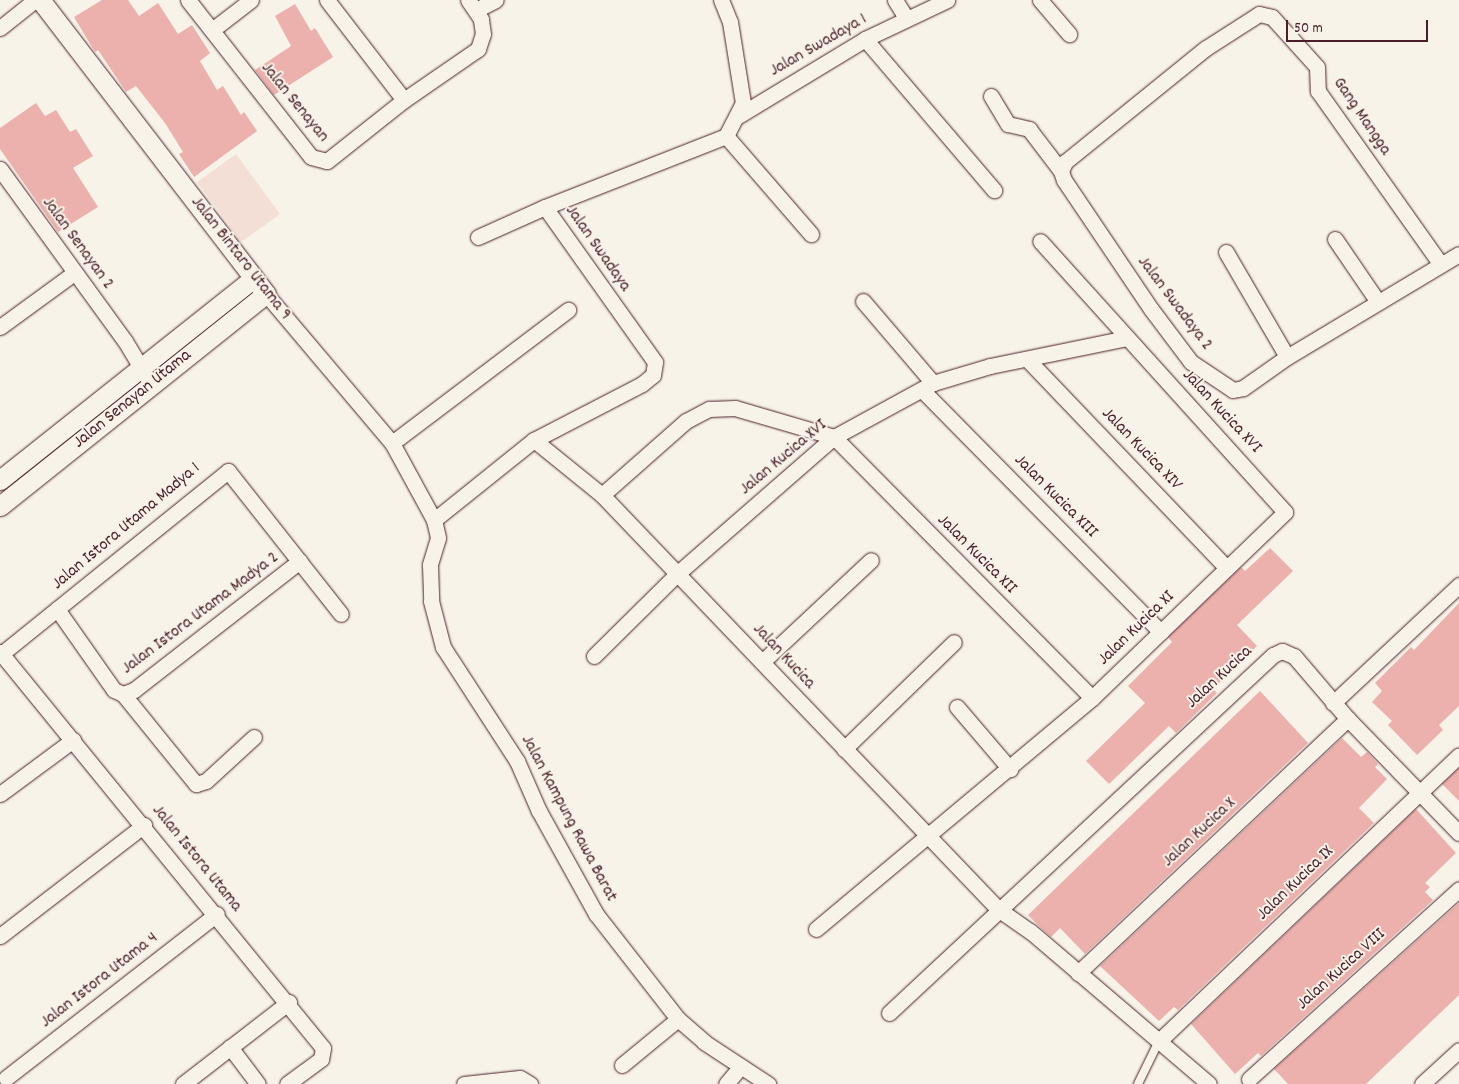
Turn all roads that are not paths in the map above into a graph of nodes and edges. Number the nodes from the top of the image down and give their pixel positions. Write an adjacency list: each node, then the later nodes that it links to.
1 (188, 0): 13 (street, Jalan Senayan)
2 (251, 0): 13 (street)
3 (328, 0): 17 (street)
4 (496, 0): 10 (street)
5 (721, 0): 18 (street)
6 (895, 0): 11 (street)
7 (947, 0): 11 (street, Jalan Swadaya 1)
8 (1040, 0): 14 (street)
9 (42, 1): 12 (street); 32 (street, Jalan Bintaro Utama 9)
10 (472, 5): 17 (street, Jalan Senayan)
11 (907, 18): 15 (street, Jalan Swadaya 1)
12 (0, 28)
13 (212, 30): 17 (street, Jalan Senayan)
14 (1070, 34)
15 (866, 40): 18 (street, Jalan Swadaya 1); 22 (street)
16 (991, 96): 20 (street, Jalan Swadaya 2)
17 (404, 100)
18 (738, 116): 19 (street)
19 (726, 136): 23 (street, Jalan Swadaya); 24 (street)
20 (1061, 171): 30 (street, Gang Mangga); 39 (street, Jalan Swadaya 2)
21 (2, 175): 31 (street, Jalan Senayan 2)
22 (994, 190)
23 (545, 207): 25 (street); 45 (street, Jalan Swadaya)
24 (811, 234)
25 (478, 237)
26 (1335, 239): 35 (street)
27 (1040, 241): 38 (street, Jalan Kucica XVI)
28 (1226, 252): 39 (street)
29 (1459, 254): 30 (street, Jalan Swadaya 2)
30 (1440, 264): 35 (street, Jalan Swadaya 2)
31 (74, 273): 37 (street); 41 (street, Jalan Senayan 2)
32 (253, 279): 33 (street, Jalan Bintaro Utama 9); 41 (street, Jalan Senayan Utama)
33 (266, 294): 42 (street, Jalan Senayan Utama); 46 (street, Jalan Bintaro Utama 9)
34 (863, 301): 43 (street, Jalan Kucica XIII)
35 (1378, 302): 39 (street, Jalan Swadaya 2)
36 (568, 310): 46 (street)
37 (0, 327)
38 (1126, 338): 40 (street, Jalan Kucica XVI); 50 (street, Jalan Kucica XVI)
39 (1287, 357)
40 (1027, 359): 43 (street, Jalan Kucica XVI); 54 (street, Jalan Kucica XIV)
41 (145, 365): 42 (street, Jalan Senayan 2); 47 (street, Jalan Senayan Utama)
42 (157, 380): 49 (street, Jalan Senayan Utama)
43 (928, 387): 44 (street, Jalan Kucica XVI); 59 (street, Jalan Kucica XIII)
44 (834, 437): 48 (street); 55 (street, Jalan Kucica XVI); 65 (street, Jalan Kucica XII)
45 (534, 440): 48 (street, Jalan Kucica); 51 (street, Jalan Swadaya)
46 (392, 443): 51 (street, Jalan Bintaro Utama 9)
47 (0, 480)
48 (602, 495): 55 (street, Jalan Kucica)
49 (0, 506)
50 (1285, 512): 54 (street, Jalan Kucica XI)
51 (434, 520): 87 (street, Jalan Kampung Rawa Barat)
52 (871, 560): 63 (street)
53 (300, 561): 57 (street, Jalan Istora Utama Madya 1); 58 (street, Jalan Istora Utama Madya 1); 64 (street, Jalan Istora Utama Madya 2)
54 (1227, 568): 59 (street, Jalan Kucica XI)
55 (678, 573): 62 (street, Jalan Kucica XVI); 63 (street, Jalan Kucica)
56 (1459, 585): 66 (street)
57 (57, 609): 61 (street, Jalan Istora Utama Madya 1); 64 (street)
58 (341, 614)
59 (1161, 632): 65 (street, Jalan Kucica XI)
60 (954, 642): 71 (street)
61 (0, 654): 70 (street, Jalan Istora Utama)
62 (594, 656)
63 (762, 662): 71 (street, Jalan Kucica)
64 (123, 694): 69 (street)
65 (1092, 698): 73 (street, Jalan Kucica XI)
66 (1333, 703): 68 (street, Jalan Kucica); 80 (street, Jalan Kucica)
67 (957, 707): 73 (street)
68 (1348, 719): 74 (street, Jalan Kucica); 84 (street, Jalan Kucica X)
69 (254, 737)
70 (73, 740): 75 (street); 76 (street, Jalan Istora Utama)
71 (844, 749): 78 (street, Jalan Kucica)
72 (1459, 755): 74 (street, Jalan Kucica IX)
73 (1010, 768): 78 (street, Jalan Kucica XI)
74 (1420, 792): 77 (street, Jalan Kucica); 88 (street, Jalan Kucica IX)
75 (0, 794)
76 (144, 825): 81 (street, Jalan Istora Utama); 83 (street)
77 (1459, 833)
78 (926, 837): 80 (street, Jalan Kucica); 82 (street, Jalan Kucica XI)
79 (1459, 889): 94 (street, Jalan Kucica VIII)
80 (998, 909): 84 (street, Jalan Kucica); 86 (street, Jalan Kucica)
81 (217, 914): 85 (street, Jalan Istora Utama); 93 (street, Jalan Istora Utama 4)
82 (816, 928)
83 (0, 936)
84 (1078, 973): 88 (street, Jalan Kucica)
85 (289, 1002): 89 (street); 97 (street, Jalan Istora Utama)
86 (889, 1013)
87 (678, 1019): 91 (street); 92 (street, Jalan Kampung Rawa Barat)
88 (1159, 1041): 102 (lane); 103 (street, Jalan Kucica)
89 (230, 1047): 95 (street); 96 (street)
90 (1459, 1050): 104 (street)
91 (622, 1066)
92 (741, 1066): 100 (street); 101 (street, Jalan Kampung Rawa Barat)
93 (6, 1078)
94 (1249, 1082)
95 (183, 1084)
96 (258, 1084)
97 (287, 1084)
98 (464, 1084): 99 (street)
99 (530, 1084)
100 (726, 1084)
101 (768, 1084)
102 (1138, 1084)
103 (1209, 1084)
104 (1422, 1084)

